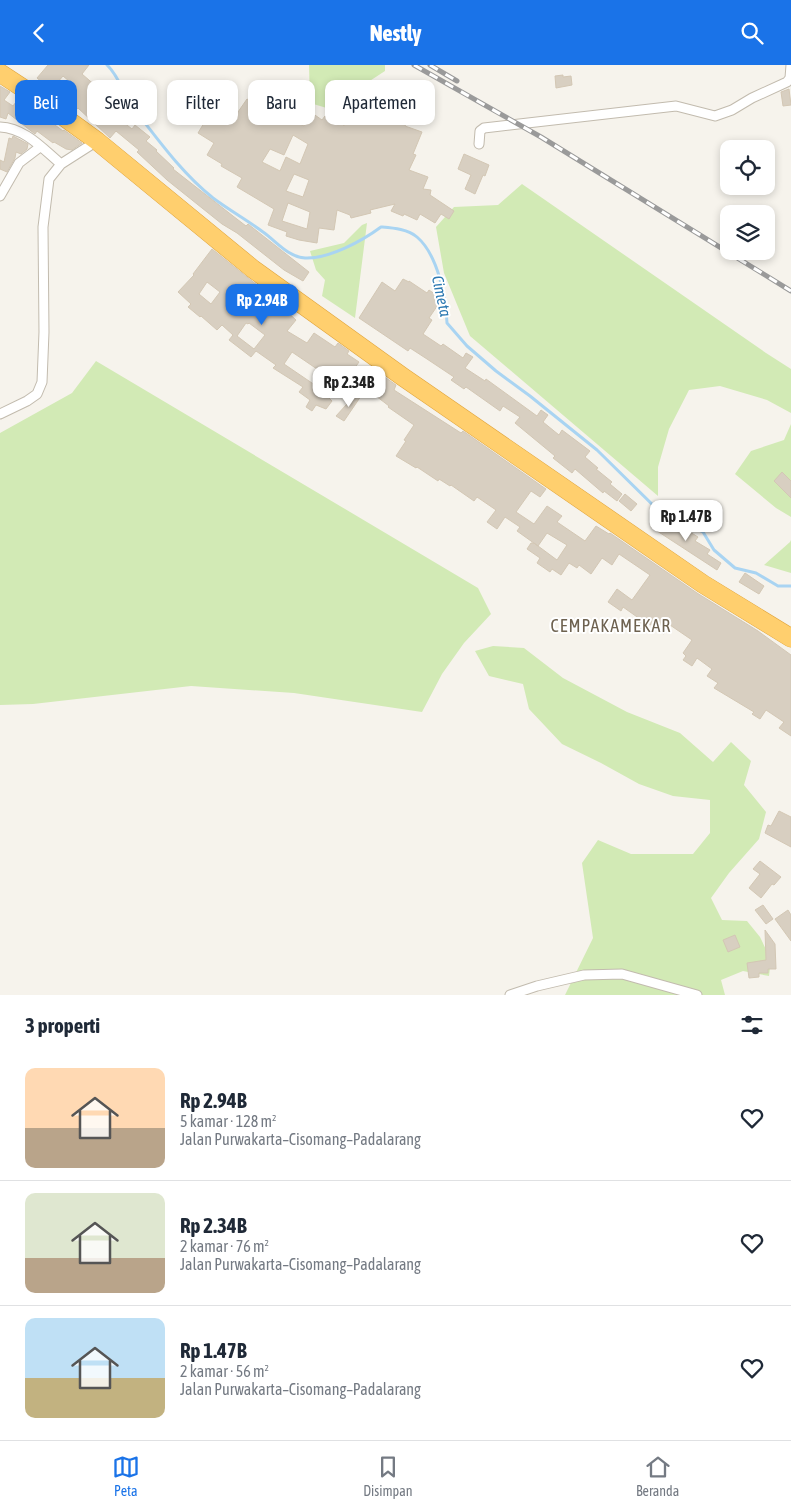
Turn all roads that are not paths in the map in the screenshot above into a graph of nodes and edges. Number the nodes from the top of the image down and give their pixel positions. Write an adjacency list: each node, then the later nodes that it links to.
1 (791, 65): 5 (street)
2 (0, 73): 4 (highway)
3 (0, 127): 6 (street)
4 (97, 141): 7 (street); 10 (highway)
5 (479, 144)
6 (40, 147): 7 (street); 8 (street)
7 (61, 164): 9 (street)
8 (0, 196)
9 (0, 414)
10 (791, 638)
11 (510, 995): 12 (street)
12 (697, 995)

